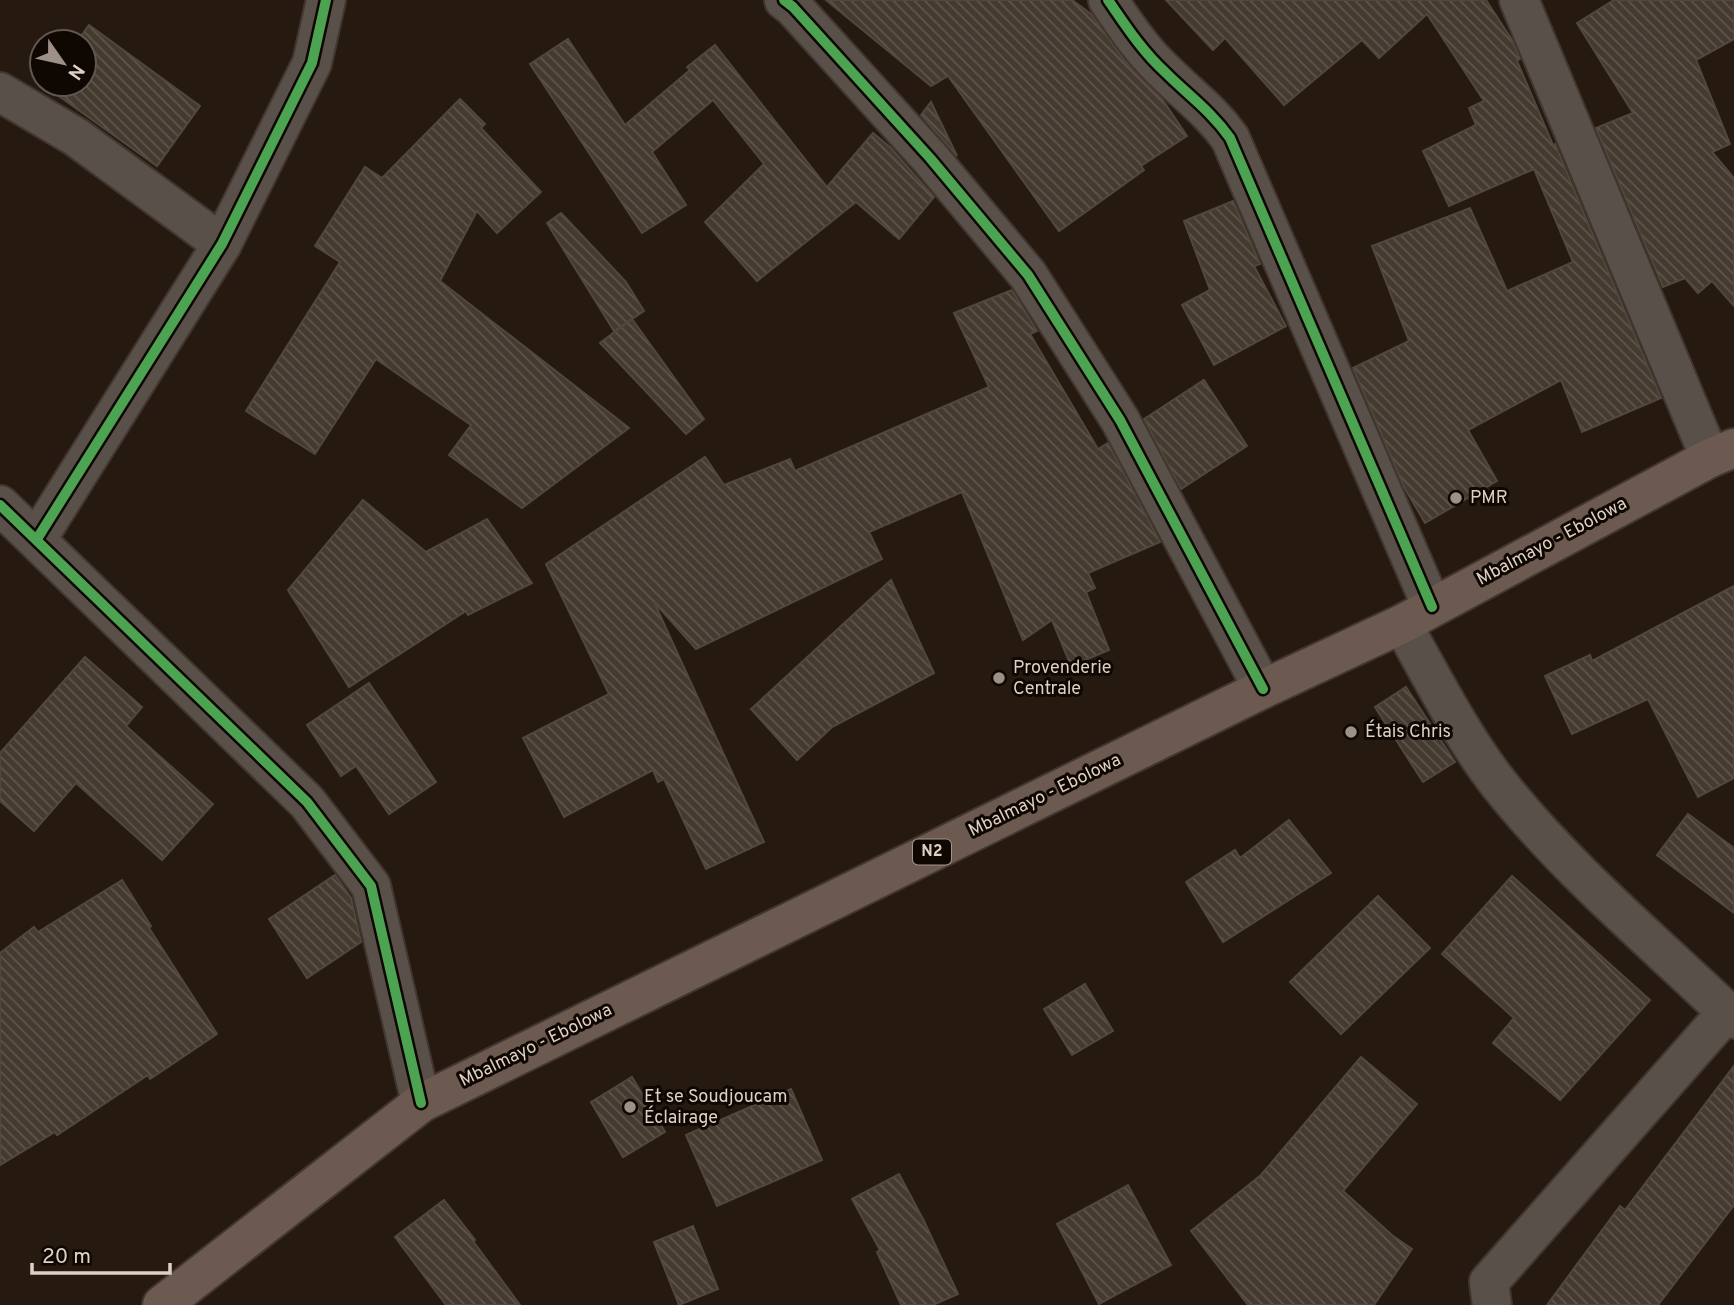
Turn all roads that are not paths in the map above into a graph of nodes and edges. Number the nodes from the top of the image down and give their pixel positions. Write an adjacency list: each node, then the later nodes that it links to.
1 (326, 0): 6 (street)
2 (784, 0): 11 (street)
3 (1108, 0): 10 (street)
4 (1520, 0): 7 (street)
5 (0, 92): 6 (street)
6 (222, 244): 9 (street)
7 (1722, 453): 10 (highway, Mbalmayo - Ebolowa / N2)
8 (0, 505): 9 (street)
9 (37, 539): 13 (street)
10 (1417, 615): 11 (highway, Mbalmayo - Ebolowa / N2); 12 (street)
11 (1262, 689): 13 (highway, Mbalmayo - Ebolowa / N2)
12 (1731, 1015): 15 (street)
13 (421, 1103): 14 (highway, Mbalmayo - Ebolowa / N2)
14 (162, 1305)
15 (1492, 1305)

